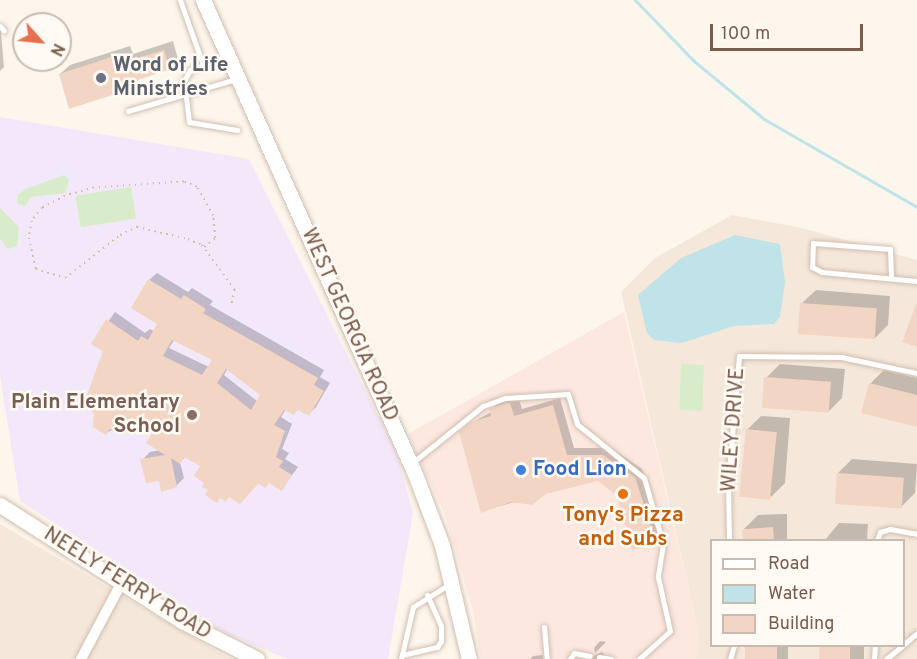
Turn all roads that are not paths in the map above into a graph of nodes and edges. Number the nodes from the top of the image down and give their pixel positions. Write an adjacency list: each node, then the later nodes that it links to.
1 (180, 0): 4 (lane)
2 (203, 0): 3 (main road, WEST GEORGIA ROAD)
3 (228, 56): 4 (lane); 5 (main road, WEST GEORGIA ROAD)
4 (203, 65): 6 (lane)
5 (238, 78): 6 (lane); 12 (main road, WEST GEORGIA ROAD)
6 (185, 94): 7 (lane); 8 (lane)
7 (128, 111)
8 (237, 130)
9 (891, 277): 9 (lane); 10 (lane)
10 (917, 281)
11 (917, 373): 15 (lane, WILEY DRIVE)
12 (411, 464): 18 (main road, WEST GEORGIA ROAD); 33 (lane)
13 (0, 505): 17 (main road, NEELY FERRY ROAD)
14 (917, 534): 16 (lane)
15 (729, 539)
16 (877, 539)
17 (122, 582): 27 (street); 28 (main road, NEELY FERRY ROAD)
18 (453, 583): 19 (lane); 29 (main road, WEST GEORGIA ROAD)
19 (427, 595): 25 (lane); 25 (lane)
20 (544, 627): 30 (lane)
21 (917, 633): 22 (lane)
22 (905, 643)
23 (900, 647): 34 (lane)
24 (590, 656): 31 (lane)
25 (401, 657)
26 (599, 657): 32 (lane)
27 (81, 659)
28 (257, 659)
29 (469, 659)
30 (547, 659)
31 (570, 659)
32 (611, 659)
33 (639, 659)
34 (886, 659)

